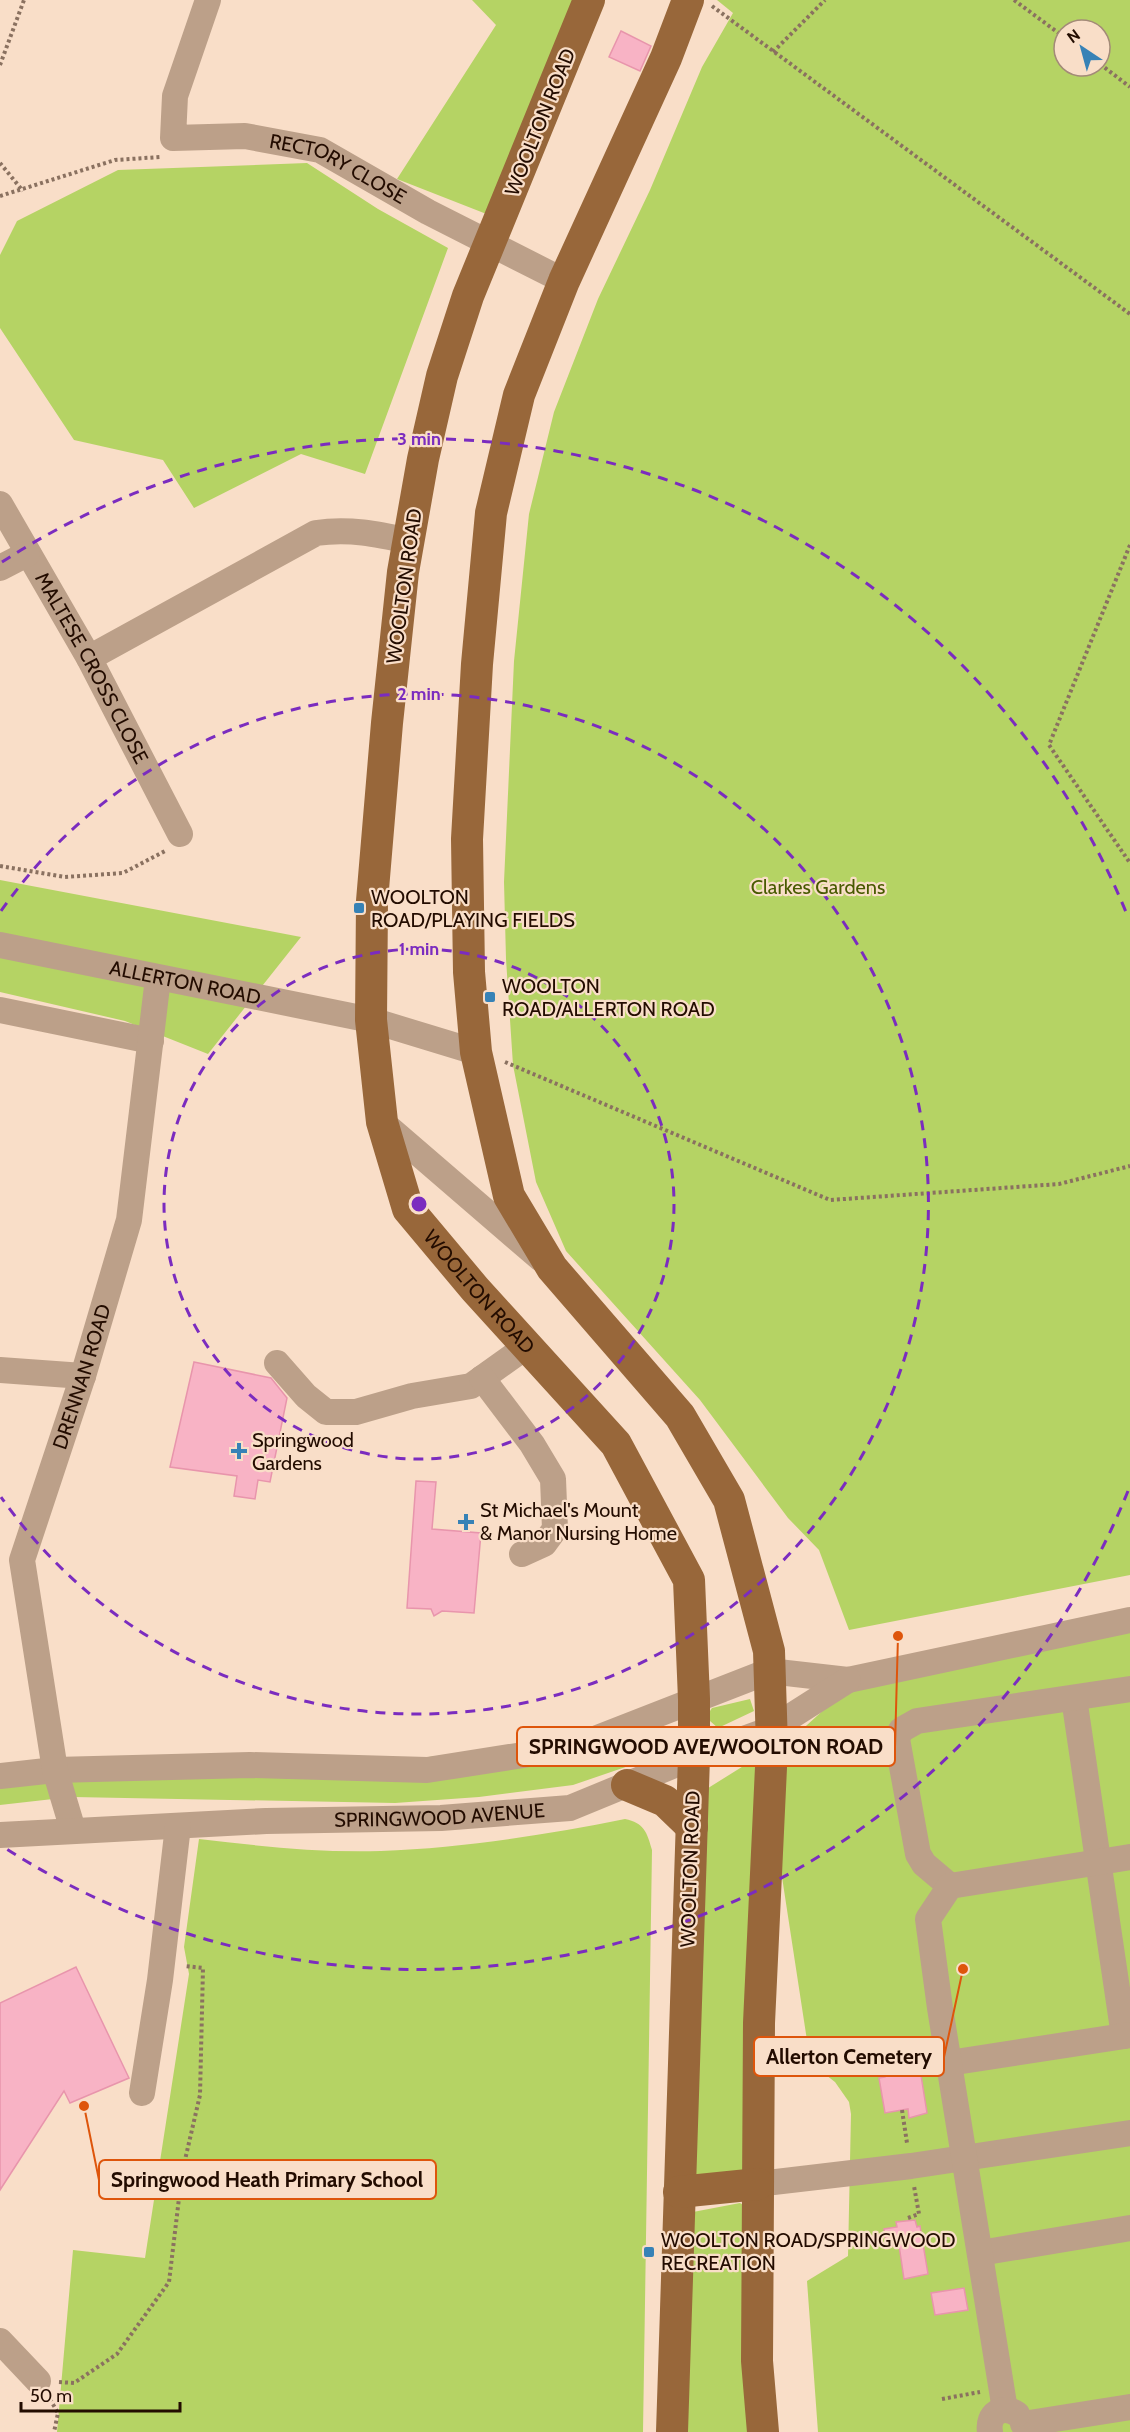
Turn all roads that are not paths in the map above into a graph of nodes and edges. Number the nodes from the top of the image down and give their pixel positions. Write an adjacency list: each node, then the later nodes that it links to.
1 (208, 0): 4 (street, RECTORY CLOSE)
2 (589, 0): 4 (main road, WOOLTON ROAD)
3 (688, 0): 5 (main road)
4 (489, 245): 5 (street, RECTORY CLOSE); 7 (main road, WOOLTON ROAD)
5 (564, 281): 17 (main road)
6 (0, 504): 8 (street, MALTESE CROSS CLOSE)
7 (409, 541): 10 (street); 15 (main road, WOOLTON ROAD)
8 (27, 554): 9 (street); 10 (street, MALTESE CROSS CLOSE)
9 (0, 568)
10 (89, 658): 11 (street, MALTESE CROSS CLOSE)
11 (180, 834)
12 (0, 945): 13 (street, ALLERTON ROAD)
13 (158, 978): 15 (street, ALLERTON ROAD); 16 (street, DRENNAN ROAD)
14 (0, 1010): 16 (street)
15 (371, 1020): 17 (street, ALLERTON ROAD); 18 (main road, WOOLTON ROAD)
16 (151, 1041): 23 (street, DRENNAN ROAD)
17 (476, 1052): 19 (main road)
18 (382, 1122): 19 (street); 20 (main road, WOOLTON ROAD)
19 (552, 1268): 28 (main road)
20 (527, 1346): 24 (street); 32 (main road, WOOLTON ROAD)
21 (277, 1364): 24 (street)
22 (0, 1370): 23 (street)
23 (83, 1376): 26 (street, DRENNAN ROAD)
24 (482, 1378): 25 (street)
25 (522, 1554)
26 (11, 1560): 35 (street, DRENNAN ROAD)
27 (1130, 1620): 29 (street, SPRINGWOOD AVENUE)
28 (769, 1671): 29 (street, SPRINGWOOD AVENUE); 32 (street, SPRINGWOOD AVENUE); 33 (main road)
29 (848, 1680): 33 (street, SPRINGWOOD AVENUE)
30 (1130, 1689): 31 (street)
31 (1074, 1698): 43 (street); 44 (street)
32 (694, 1699): 34 (main road, WOOLTON ROAD); 35 (street, SPRINGWOOD AVENUE)
33 (771, 1729): 34 (street, SPRINGWOOD AVENUE); 50 (main road)
34 (694, 1757): 37 (street, SPRINGWOOD AVENUE); 39 (main road, WOOLTON ROAD)
35 (56, 1770): 36 (street, SPRINGWOOD AVENUE); 40 (street, DRENNAN ROAD)
36 (0, 1776)
37 (627, 1785): 38 (street, SPRINGWOOD AVENUE); 39 (main road)
38 (178, 1826): 40 (street, SPRINGWOOD AVENUE); 47 (street)
39 (692, 1827): 51 (main road, WOOLTON ROAD)
40 (73, 1830): 41 (street, SPRINGWOOD AVENUE)
41 (0, 1835)
42 (1130, 1857): 43 (street)
43 (1096, 1863): 44 (street); 45 (street)
44 (950, 1886): 46 (street)
45 (1127, 2036): 46 (street)
46 (949, 2063): 49 (street)
47 (142, 2093)
48 (1130, 2133): 49 (street)
49 (965, 2157): 50 (street); 53 (street)
50 (758, 2184): 51 (main road); 59 (main road)
51 (679, 2192): 58 (main road, WOOLTON ROAD)
52 (1130, 2228): 53 (street)
53 (980, 2253): 57 (street)
54 (0, 2341): 55 (street)
55 (38, 2381)
56 (1130, 2407): 57 (street)
57 (1013, 2414): 60 (street)
58 (672, 2432)
59 (763, 2432)
60 (990, 2432)

